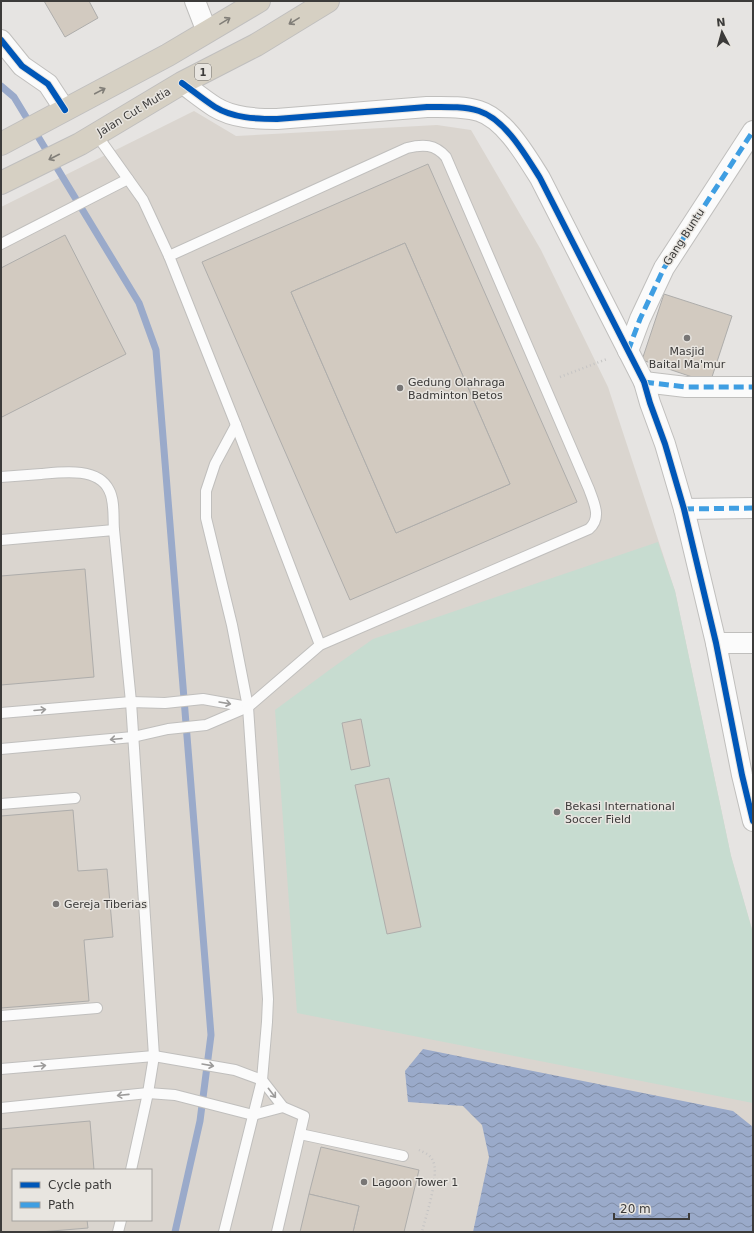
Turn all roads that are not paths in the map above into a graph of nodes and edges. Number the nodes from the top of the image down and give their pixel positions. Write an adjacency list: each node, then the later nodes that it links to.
1 (195, 1): 4 (street)
2 (259, 1): 4 (highway, one-way to 2)
3 (328, 1): 6 (highway, Jalan Cut Mutia / 1, one-way to 6)
4 (207, 32): 7 (highway, one-way to 4)
5 (1, 40): 7 (street)
6 (182, 83): 10 (highway, Jalan Cut Mutia / 1); 15 (street)
7 (59, 113): 9 (highway)
8 (753, 131): 15 (street, Gang Buntu)
9 (3, 137)
10 (88, 139): 11 (lane); 12 (highway, Jalan Cut Mutia / 1, one-way to 12)
11 (128, 179): 13 (lane); 14 (lane)
12 (1, 183)
13 (1, 244)
14 (169, 256): 18 (lane); 26 (lane)
15 (628, 351): 16 (street)
16 (644, 382): 17 (street); 21 (street)
17 (753, 387)
18 (236, 425): 26 (lane); 28 (lane)
19 (1, 477): 22 (lane)
20 (753, 508): 21 (street)
21 (684, 509): 24 (street)
22 (114, 530): 23 (lane); 27 (lane)
23 (1, 540)
24 (716, 643): 25 (street); 32 (street)
25 (753, 643)
26 (320, 645): 28 (lane)
27 (131, 702): 28 (lane, one-way to 28); 29 (lane, one-way to 27); 30 (lane)
28 (248, 707): 30 (lane); 40 (lane)
29 (1, 713)
30 (133, 737): 31 (lane, one-way to 31); 38 (lane)
31 (1, 748)
32 (747, 775): 35 (street)
33 (74, 798): 34 (lane)
34 (1, 804)
35 (753, 821)
36 (97, 1008): 37 (lane)
37 (1, 1016)
38 (154, 1056): 39 (lane, one-way to 38); 40 (lane, one-way to 40); 41 (lane)
39 (1, 1069)
40 (262, 1080): 42 (lane, one-way to 42); 44 (lane)
41 (148, 1093): 43 (lane, one-way to 43); 44 (lane); 47 (lane)
42 (283, 1107): 44 (lane); 45 (lane)
43 (1, 1108)
44 (253, 1115): 50 (lane)
45 (300, 1134): 46 (lane); 51 (lane)
46 (403, 1156)
47 (131, 1169)
48 (121, 1221): 49 (lane)
49 (118, 1232)
50 (224, 1232)
51 (277, 1232)

